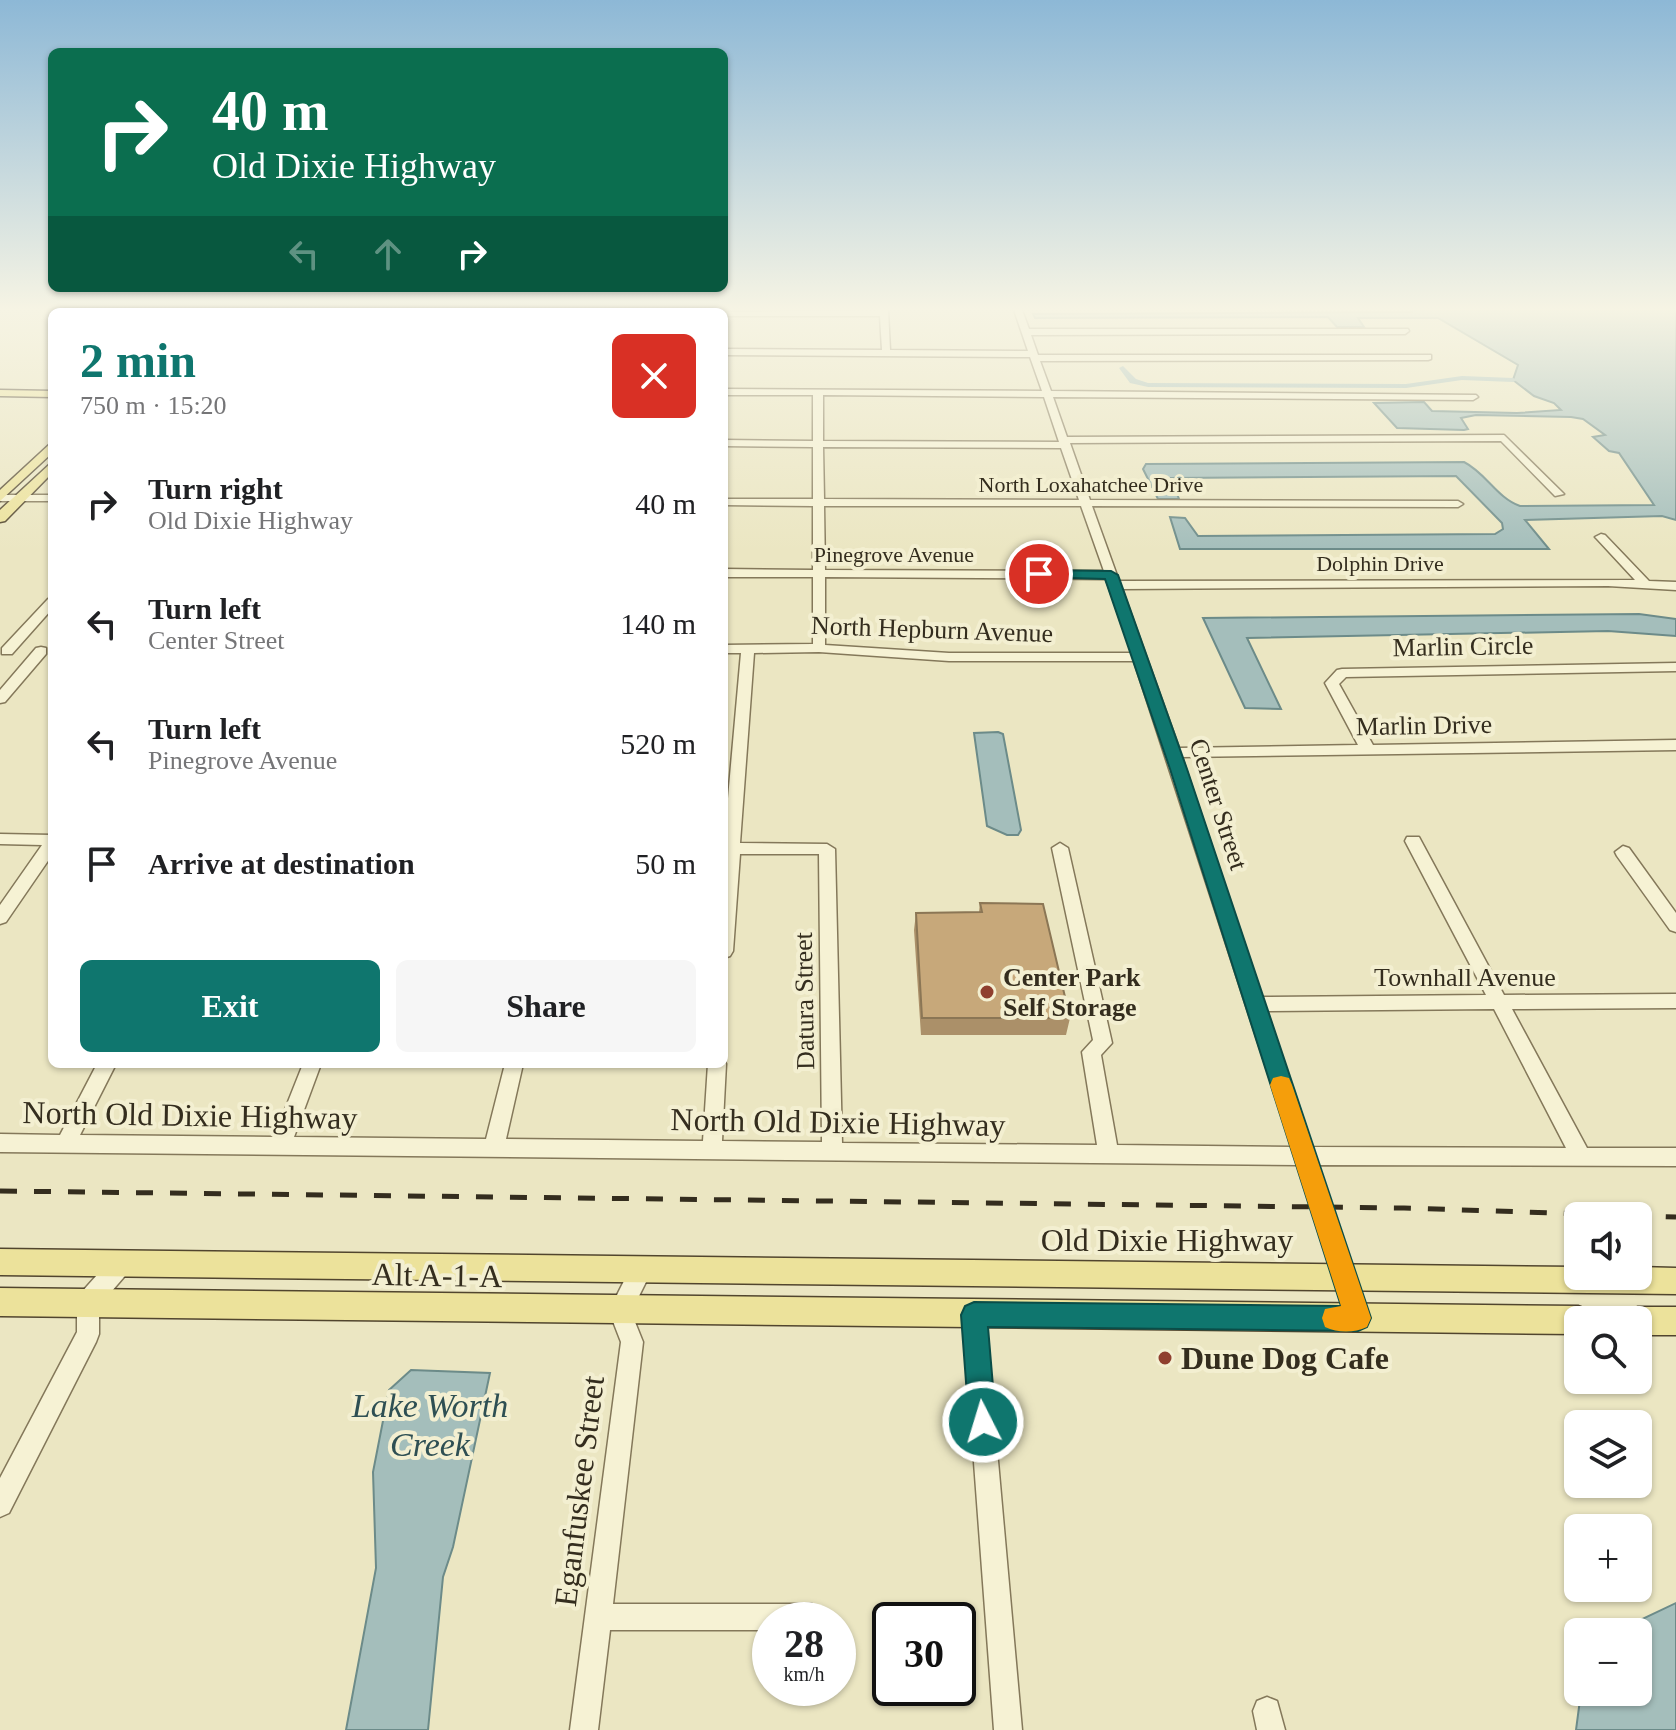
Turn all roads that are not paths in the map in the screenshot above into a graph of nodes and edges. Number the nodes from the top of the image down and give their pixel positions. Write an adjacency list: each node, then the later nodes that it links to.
1 (1, 392): 5 (main road)
2 (728, 392): 3 (street)
3 (818, 392): 4 (street); 9 (street)
4 (1047, 393): 6 (street); 7 (street, Center Street)
5 (48, 394)
6 (1473, 397)
7 (1064, 442): 9 (street); 12 (street); 18 (street, Center Street)
8 (728, 443): 9 (street)
9 (819, 444): 17 (street)
10 (48, 450): 13 (main road)
11 (48, 470): 14 (main road)
12 (1559, 494)
13 (0, 498): 14 (street)
14 (20, 498): 15 (street); 20 (main road)
15 (48, 498)
16 (728, 502): 17 (street, North Loxahatchee Drive)
17 (819, 503): 18 (street, North Loxahatchee Drive); 23 (street)
18 (1086, 504): 19 (street, North Loxahatchee Drive); 24 (street, Center Street)
19 (1458, 504)
20 (0, 518)
21 (1601, 537): 25 (street)
22 (728, 573): 23 (street, Pinegrove Avenue)
23 (820, 573): 24 (street, Pinegrove Avenue); 28 (street)
24 (1113, 580): 25 (street, Dolphin Drive); 33 (street, Center Street)
25 (1646, 585): 26 (street, Dolphin Drive)
26 (1676, 586)
27 (48, 606): 31 (street)
28 (819, 648): 30 (street, North Hepburn Avenue); 33 (street, North Hepburn Avenue)
29 (728, 649): 30 (street, North Hepburn Avenue)
30 (748, 649): 40 (street)
31 (4, 651): 32 (street)
32 (47, 651): 35 (street)
33 (1139, 657): 38 (street, Center Street)
34 (1676, 667): 37 (street, Marlin Circle)
35 (0, 699)
36 (1676, 745): 37 (street, Marlin Drive)
37 (1368, 750): 38 (street, Marlin Drive)
38 (1173, 753): 50 (street, Center Street)
39 (0, 839): 41 (street)
40 (728, 839)
41 (48, 841)
42 (1413, 841): 51 (street)
43 (48, 847): 47 (street)
44 (728, 848): 61 (street, Datura Street)
45 (1060, 848): 62 (street)
46 (1623, 852): 48 (street)
47 (0, 918)
48 (1676, 926)
49 (1676, 1001): 51 (street, Townhall Avenue)
50 (1255, 1004): 51 (street, Townhall Avenue); 63 (street, Center Street)
51 (1499, 1004): 65 (street)
52 (105, 1068): 57 (street)
53 (310, 1068): 58 (street)
54 (513, 1068): 59 (street)
55 (717, 1068): 60 (street)
56 (0, 1143): 57 (street, North Old Dixie Highway)
57 (65, 1144): 58 (street, North Old Dixie Highway)
58 (281, 1146): 59 (street, North Old Dixie Highway)
59 (494, 1148): 60 (street, North Old Dixie Highway)
60 (712, 1150): 61 (street, North Old Dixie Highway)
61 (832, 1151): 62 (street, North Old Dixie Highway)
62 (1109, 1155): 63 (street, North Old Dixie Highway)
63 (1304, 1157): 65 (street, North Old Dixie Highway); 70 (street, Center Street)
64 (1676, 1157): 65 (street, North Old Dixie Highway)
65 (1582, 1158)
66 (0, 1262): 67 (main road, Alt A-1-A)
67 (122, 1263): 68 (main road, Alt A-1-A); 73 (street)
68 (642, 1268): 69 (main road, Alt A-1-A); 74 (street)
69 (801, 1272): 70 (main road, Old Dixie Highway)
70 (1343, 1275): 71 (main road, Old Dixie Highway); 76 (street, Center Street)
71 (1676, 1281)
72 (0, 1302): 73 (main road, Alt A-1-A)
73 (88, 1302): 74 (main road, Alt A-1-A); 80 (street)
74 (620, 1311): 75 (main road, Alt A-1-A); 81 (street, Eganfuskee Street)
75 (974, 1315): 76 (main road); 84 (street)
76 (1358, 1318): 77 (main road)
77 (1564, 1320)
78 (1652, 1321): 79 (main road)
79 (1676, 1321)
80 (0, 1504)
81 (598, 1617): 82 (street); 83 (street, Eganfuskee Street)
82 (752, 1617)
83 (584, 1730)
84 (1008, 1730)

